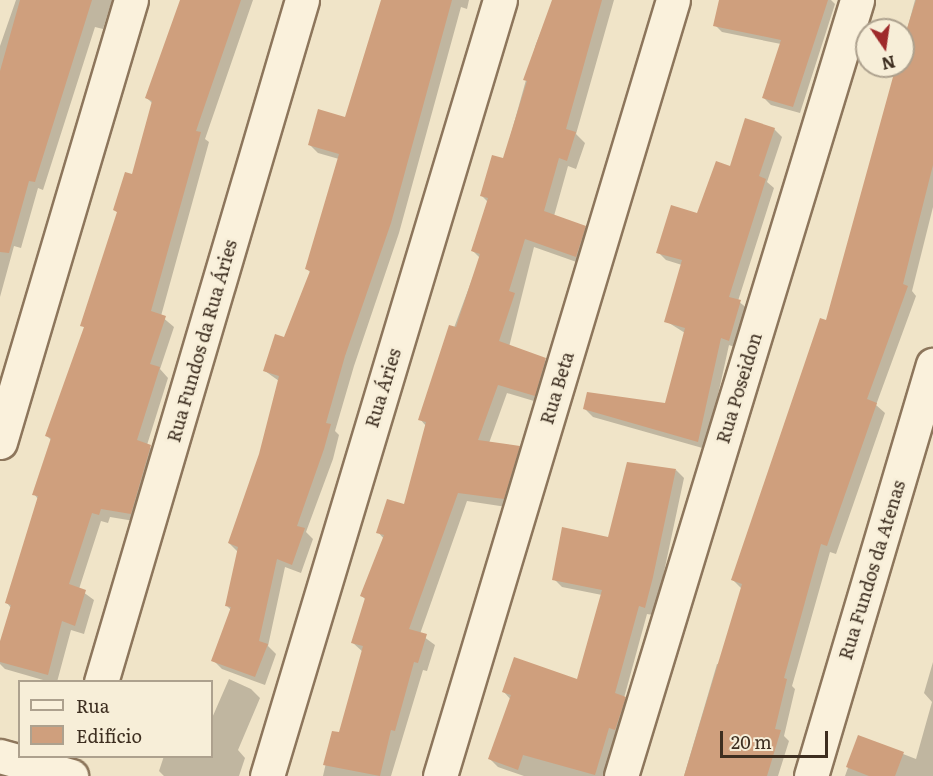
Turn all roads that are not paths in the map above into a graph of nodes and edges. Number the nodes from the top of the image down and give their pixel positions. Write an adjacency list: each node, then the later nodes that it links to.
1 (131, 0): 7 (street)
2 (302, 0): 8 (street, Rua Fundos da Rua Áries)
3 (500, 0): 12 (street, Rua Áries)
4 (673, 0): 13 (street, Rua Beta)
5 (857, 0): 14 (street, Rua Poseidon)
6 (933, 365): 15 (street, Rua Fundos da Atenas)
7 (0, 442)
8 (101, 680)
9 (0, 756): 11 (street)
10 (78, 758): 11 (street)
11 (72, 776)
12 (267, 776)
13 (440, 776)
14 (621, 776)
15 (811, 776)

